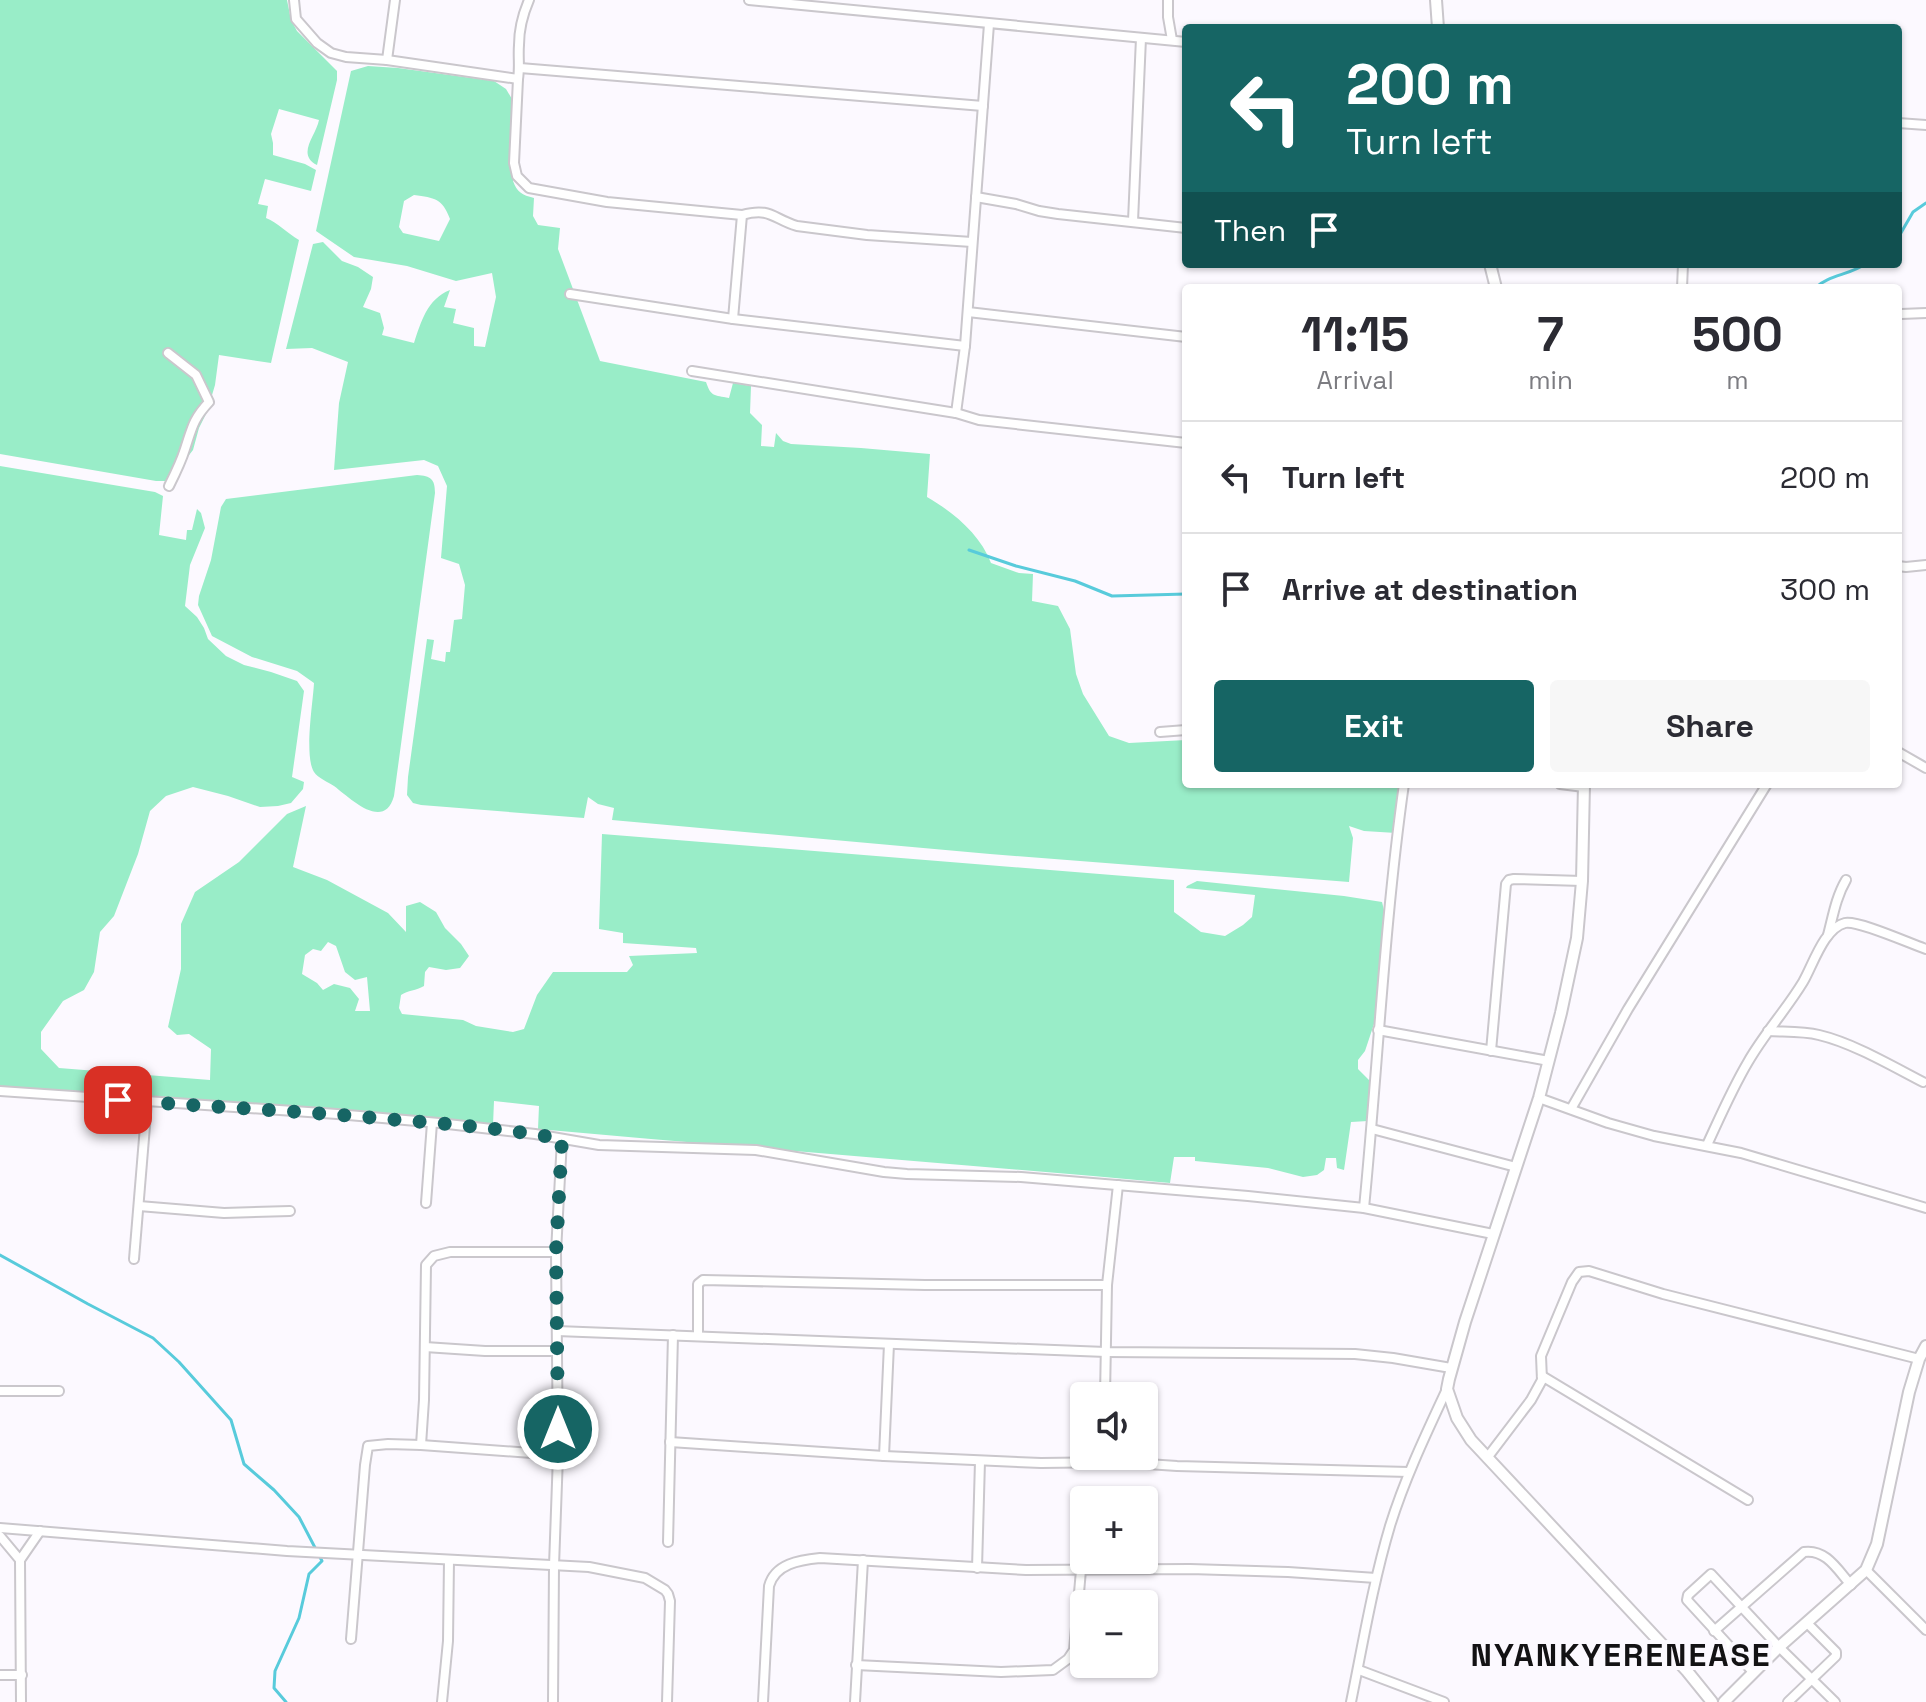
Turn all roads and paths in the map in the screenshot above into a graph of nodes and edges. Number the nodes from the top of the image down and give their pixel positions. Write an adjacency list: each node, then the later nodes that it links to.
1 (294, 0): 13 (street)
2 (395, 0): 13 (street)
3 (529, 0): 14 (street)
4 (749, 0): 7 (street)
5 (1168, 0): 11 (street)
6 (1436, 0): 9 (street)
7 (773, 1): 8 (street)
8 (989, 24): 10 (street); 16 (street)
9 (1438, 24)
10 (1141, 38): 11 (street); 21 (street)
11 (1172, 40): 12 (street)
12 (1182, 41)
13 (387, 60): 15 (street)
14 (520, 68): 15 (street); 16 (street)
15 (518, 79): 20 (street)
16 (983, 106): 19 (street)
17 (1902, 123): 18 (street)
18 (1926, 125)
19 (976, 197): 21 (street); 23 (street)
20 (742, 215): 23 (street); 28 (street)
21 (1133, 221): 22 (street)
22 (1182, 227)
23 (972, 242): 25 (street)
24 (570, 294): 28 (street)
25 (968, 312): 29 (street); 30 (street)
26 (1926, 313): 27 (street)
27 (1902, 314)
28 (733, 319): 30 (street)
29 (1182, 337)
30 (965, 346): 33 (street)
31 (168, 353): 35 (street)
32 (692, 371): 33 (street)
33 (956, 413): 34 (street)
34 (1182, 443)
35 (169, 486)
36 (1926, 565): 37 (street)
37 (1902, 566)
38 (1182, 730): 39 (street)
39 (1160, 732)
40 (1902, 754): 41 (street)
41 (1926, 768)
42 (1403, 788): 49 (street)
43 (1584, 788): 46 (street)
44 (1764, 788): 57 (street)
45 (1846, 880): 47 (street)
46 (1582, 881): 51 (street); 52 (street)
47 (1828, 935): 48 (street); 50 (street)
48 (1926, 949)
49 (1378, 1030): 51 (street); 59 (street)
50 (1768, 1031): 53 (street); 61 (street)
51 (1491, 1051): 52 (street)
52 (1549, 1061): 55 (street)
53 (1923, 1082)
54 (0, 1091): 56 (street)
55 (1539, 1098): 57 (street); 62 (street)
56 (147, 1102): 58 (street); 65 (street)
57 (1571, 1109): 61 (street)
58 (432, 1123): 60 (street); 64 (street)
59 (1372, 1129): 62 (street); 66 (street)
60 (562, 1139): 63 (street); 70 (street)
61 (1707, 1145): 67 (street)
62 (1516, 1167): 69 (street)
63 (1118, 1185): 66 (street); 72 (street)
64 (426, 1203)
65 (139, 1206): 68 (street); 71 (street)
66 (1364, 1208): 69 (street)
67 (1926, 1208)
68 (290, 1211)
69 (1493, 1234): 82 (street)
70 (556, 1252): 73 (street); 78 (street)
71 (134, 1259)
72 (1107, 1285): 75 (street); 80 (street)
73 (557, 1331): 74 (street); 79 (street)
74 (673, 1335): 75 (street); 88 (street)
75 (698, 1336): 76 (street)
76 (889, 1344): 80 (street); 91 (street)
77 (1926, 1346): 81 (street)
78 (425, 1347): 79 (street); 89 (street)
79 (557, 1351): 90 (street)
80 (1106, 1352): 82 (street); 84 (street)
81 (1919, 1359): 83 (street); 110 (street)
82 (1451, 1368): 85 (street)
83 (1542, 1376): 92 (street); 97 (street)
84 (1105, 1382)
85 (1447, 1389): 92 (street); 96 (street)
86 (0, 1391): 87 (street)
87 (59, 1391)
88 (670, 1442): 91 (street); 101 (street)
89 (421, 1445): 90 (street); 102 (street)
90 (558, 1455): 106 (street)
91 (884, 1456): 93 (street)
92 (1487, 1458): 134 (street)
93 (980, 1461): 94 (street); 107 (street)
94 (1070, 1461)
95 (1158, 1464): 96 (street)
96 (1409, 1472): 112 (street)
97 (1748, 1500)
98 (0, 1528): 99 (street)
99 (40, 1531): 102 (street); 103 (street)
100 (0, 1536): 103 (street)
101 (668, 1542)
102 (357, 1555): 104 (street); 118 (street)
103 (20, 1560): 124 (street)
104 (449, 1560): 106 (street); 127 (street)
105 (863, 1560): 107 (street); 120 (street); 130 (street)
106 (554, 1566): 128 (street); 129 (street)
107 (977, 1568): 108 (street)
108 (1070, 1570)
109 (1158, 1570): 112 (street)
110 (1866, 1570): 113 (street); 116 (street)
111 (1081, 1574): 120 (street)
112 (1376, 1578): 121 (street)
113 (1851, 1585): 114 (street); 115 (street)
114 (1741, 1606): 117 (street); 117 (street); 119 (street)
115 (1808, 1624): 119 (street); 125 (street)
116 (1926, 1630)
117 (1714, 1631): 122 (street)
118 (351, 1639)
119 (1779, 1647): 122 (street); 125 (street)
120 (856, 1665): 131 (street)
121 (1359, 1670): 132 (street); 133 (street)
122 (1753, 1672): 135 (street)
123 (0, 1675): 124 (street)
124 (22, 1675): 126 (street)
125 (1811, 1679): 136 (street); 137 (street)
126 (21, 1702)
127 (442, 1702)
128 (553, 1702)
129 (667, 1702)
130 (763, 1702)
131 (855, 1702)
132 (1348, 1702)
133 (1444, 1702)
134 (1712, 1702)
135 (1724, 1702)
136 (1788, 1702)
137 (1835, 1702)

